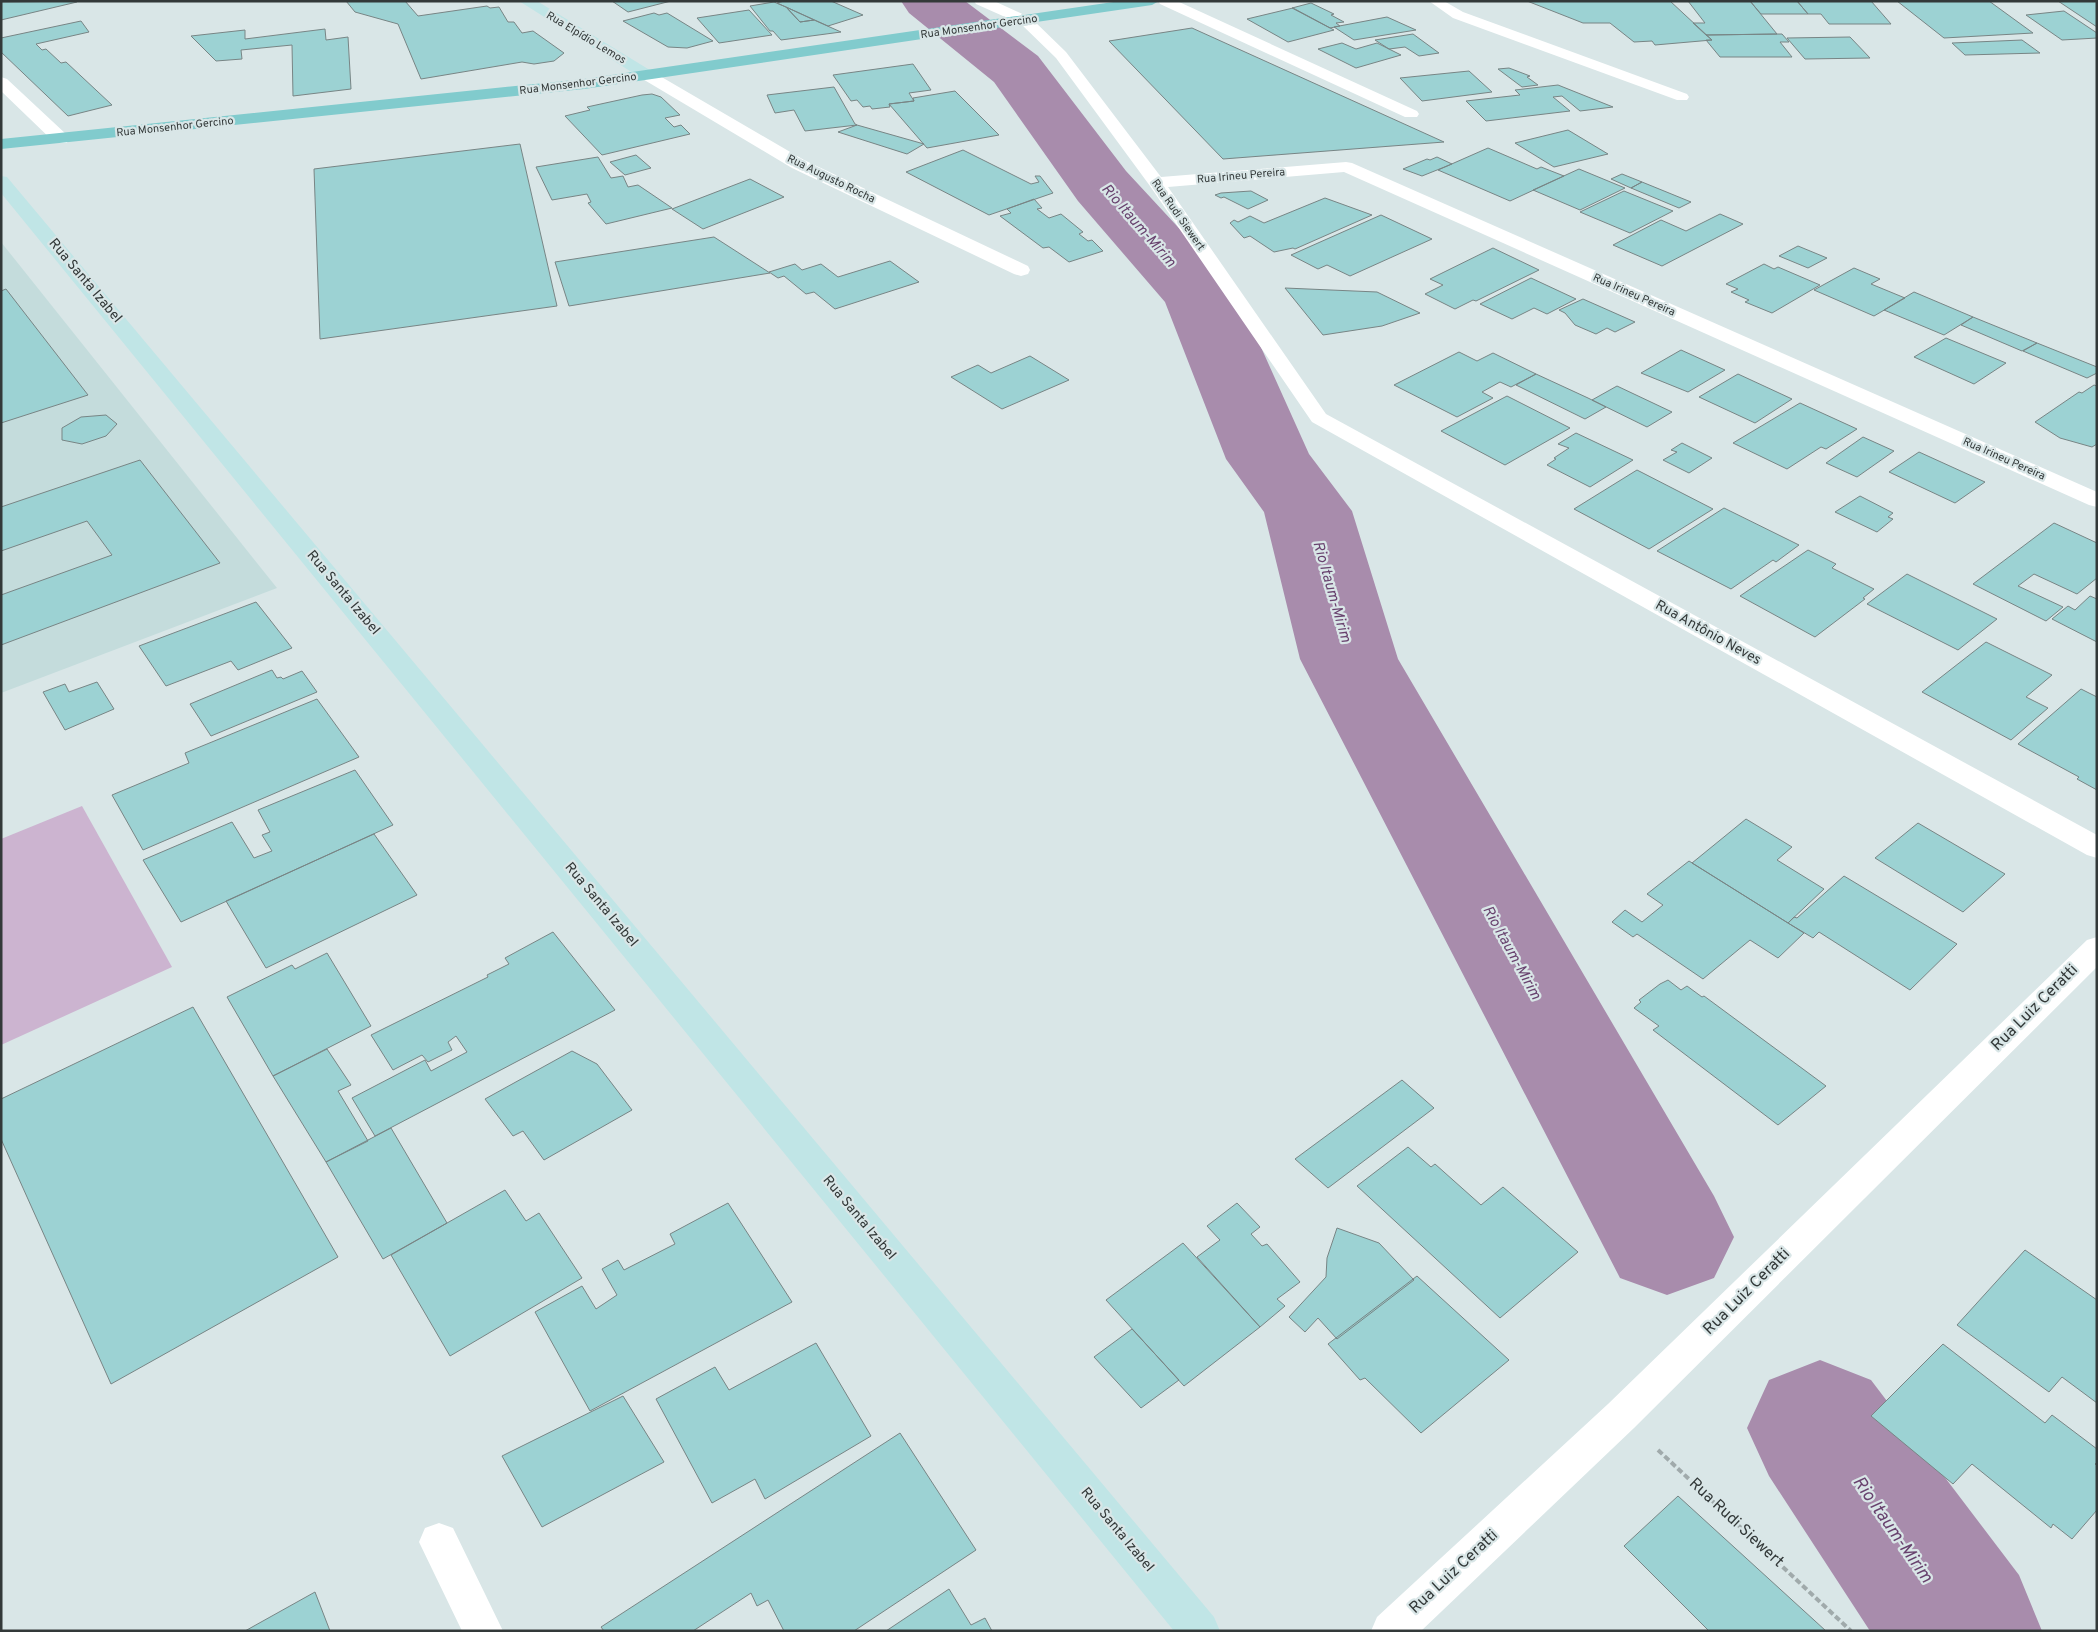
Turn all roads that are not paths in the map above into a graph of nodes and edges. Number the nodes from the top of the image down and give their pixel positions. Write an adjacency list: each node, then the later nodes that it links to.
1 (526, 1): 7 (street, Rua Elpídio Lemos)
2 (981, 1): 6 (street)
3 (1152, 1): 6 (main road, Rua Monsenhor Gercino)
4 (1165, 1): 10 (street)
5 (1436, 1): 9 (lane)
6 (1026, 20): 7 (main road, Rua Monsenhor Gercino); 14 (street, Rua Rudi Siewert)
7 (647, 75): 11 (main road, Rua Monsenhor Gercino); 15 (street, Rua Augusto Rocha)
8 (1, 82): 11 (street)
9 (1682, 98)
10 (1411, 114)
11 (61, 138): 12 (main road, Rua Monsenhor Gercino)
12 (1, 144)
13 (1, 180): 22 (street, Rua Santa Izabel)
14 (1156, 183): 16 (street, Rua Rudi Siewert); 17 (street, Rua Irineu Pereira)
15 (1021, 270)
16 (1320, 418): 18 (street, Rua Antônio Neves)
17 (2097, 500)
18 (2097, 848)
19 (2097, 948): 23 (street, Rua Luiz Ceratti)
20 (439, 1542): 21 (street)
21 (483, 1631)
22 (1200, 1631)
23 (1392, 1631)

